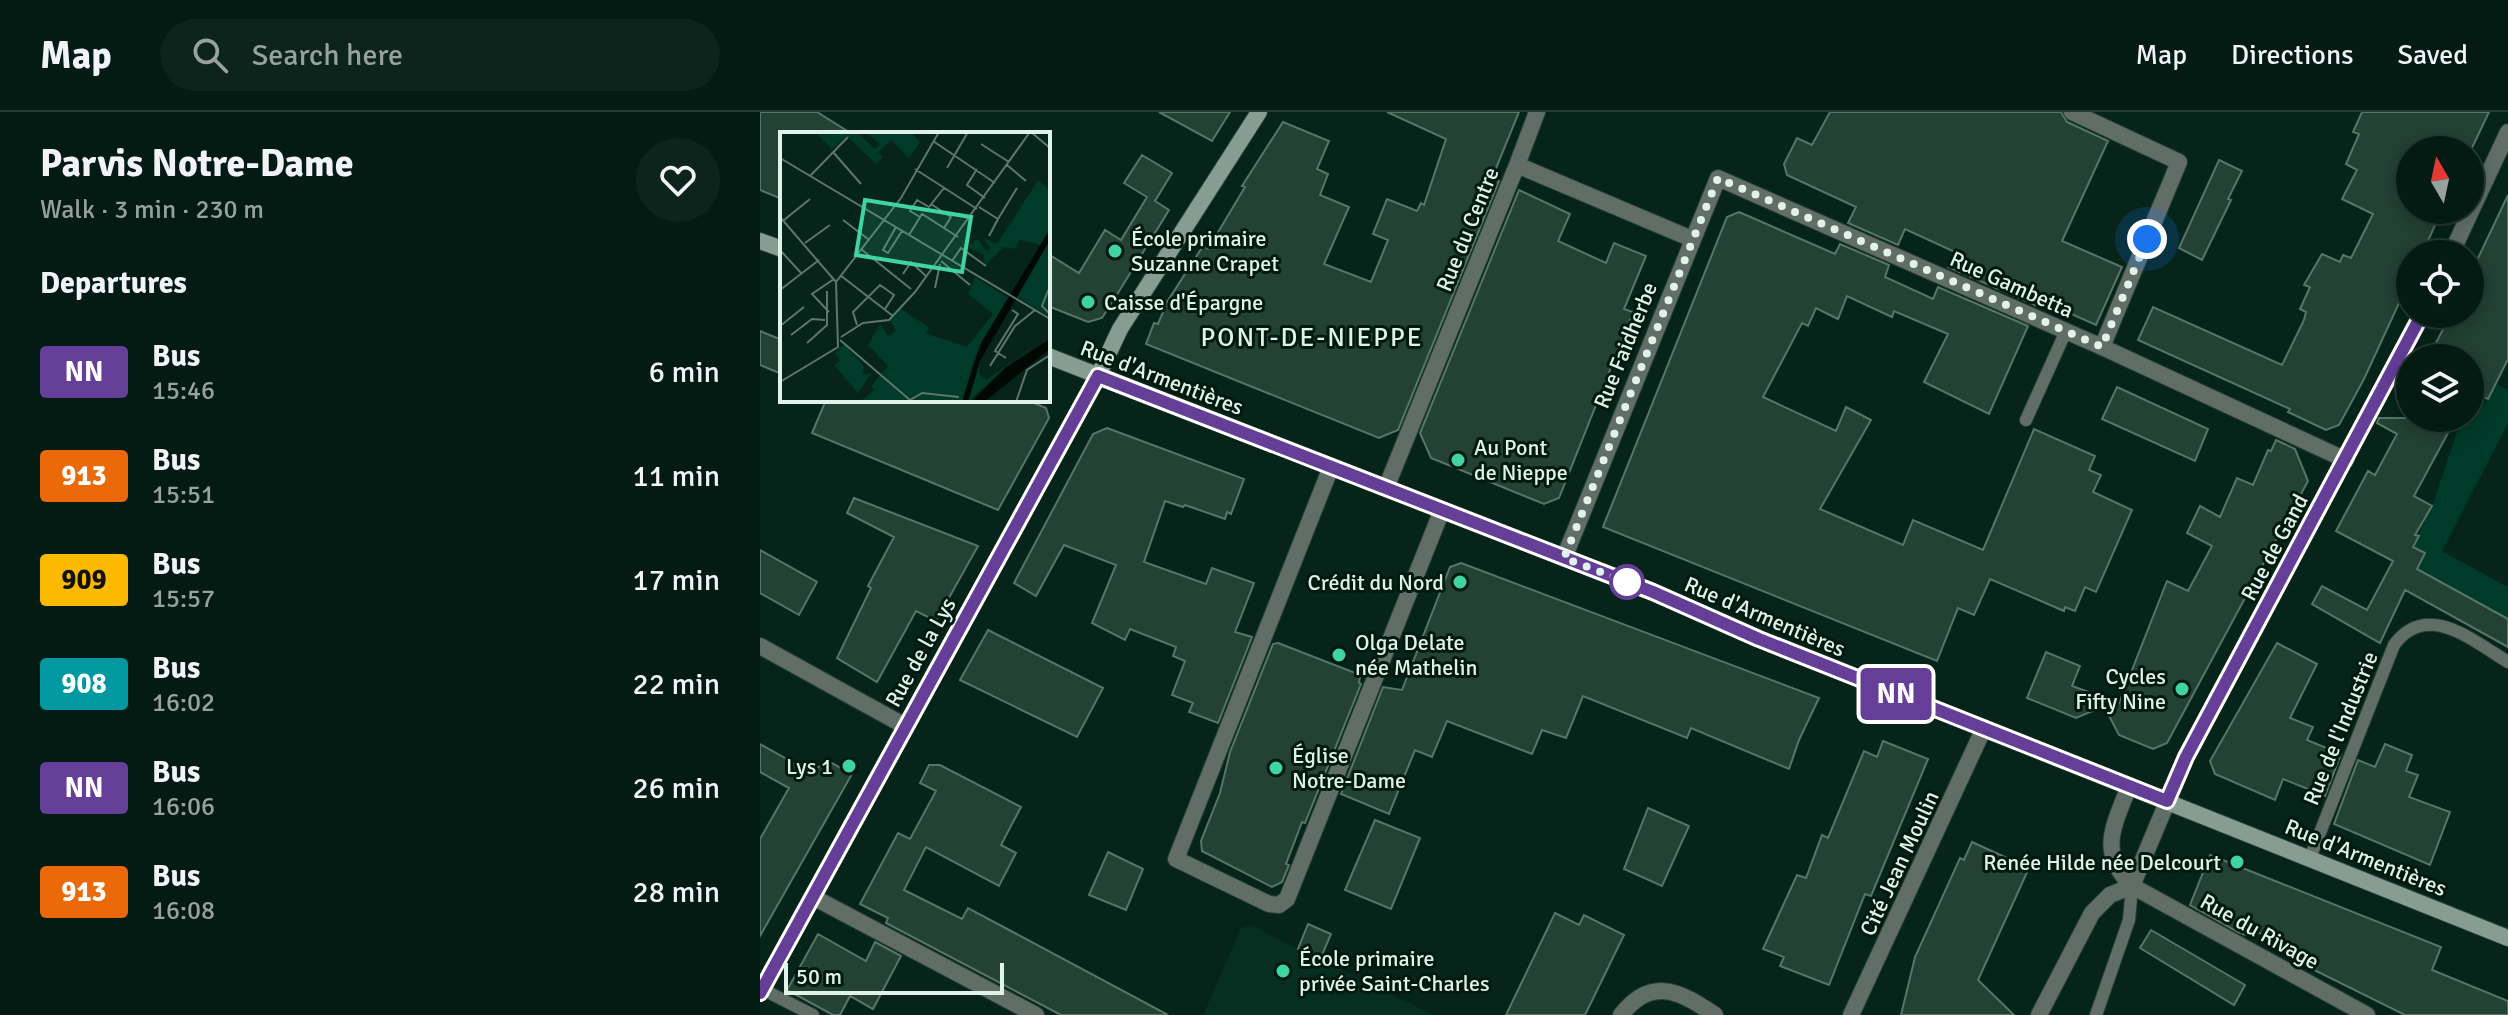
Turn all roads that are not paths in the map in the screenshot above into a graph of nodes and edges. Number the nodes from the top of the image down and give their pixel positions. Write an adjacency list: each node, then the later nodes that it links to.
1 (1259, 112): 15 (main road)
2 (1537, 112): 5 (street, Rue du Centre)
3 (2072, 112): 13 (street)
4 (2508, 132): 8 (street)
5 (1517, 165): 7 (street); 19 (street, Rue du Centre)
6 (1746, 190): 7 (street, Rue Faidherbe); 12 (street, Rue Gambetta)
7 (1692, 239): 21 (street, Rue Faidherbe)
8 (2458, 240)
9 (760, 241): 10 (main road)
10 (780, 248)
11 (2415, 328): 17 (street, Rue de Gand)
12 (2066, 331): 13 (street, Rue Gambetta); 16 (lane)
13 (2102, 347): 17 (street, Rue Gambetta)
14 (1050, 357): 15 (main road, Rue d'Armentières)
15 (1098, 376): 18 (main road, Rue d'Armentières); 24 (street, Rue de la Lys)
16 (2026, 420)
17 (2346, 460): 27 (street, Rue de Gand)
18 (1331, 467): 19 (main road, Rue d'Armentières); 20 (street)
19 (1386, 488): 20 (main road, Rue d'Armentières)
20 (1442, 510): 21 (main road, Rue d'Armentières)
21 (1564, 558): 25 (main road, Rue d'Armentières)
22 (760, 646): 24 (street)
23 (2508, 662): 28 (lane, Rue de l'Industrie)
24 (905, 726): 30 (street, Rue de la Lys)
25 (1984, 728): 26 (main road, Rue d'Armentières); 37 (street, Cité Jean Moulin)
26 (2129, 786): 27 (main road, Rue d'Armentières); 29 (street, Rue du Rivage)
27 (2167, 801): 28 (main road, Rue d'Armentières); 29 (street)
28 (2310, 858): 31 (main road, Rue d'Armentières)
29 (2132, 886): 38 (street); 39 (lane); 40 (street, Rue du Rivage)
30 (813, 897): 32 (street, Rue de la Lys); 34 (street)
31 (2508, 938)
32 (761, 991): 33 (lane)
33 (813, 1015)
34 (1036, 1015)
35 (1621, 1015): 36 (street)
36 (1715, 1015)
37 (1851, 1015)
38 (2039, 1015)
39 (2096, 1015)
40 (2367, 1015)

